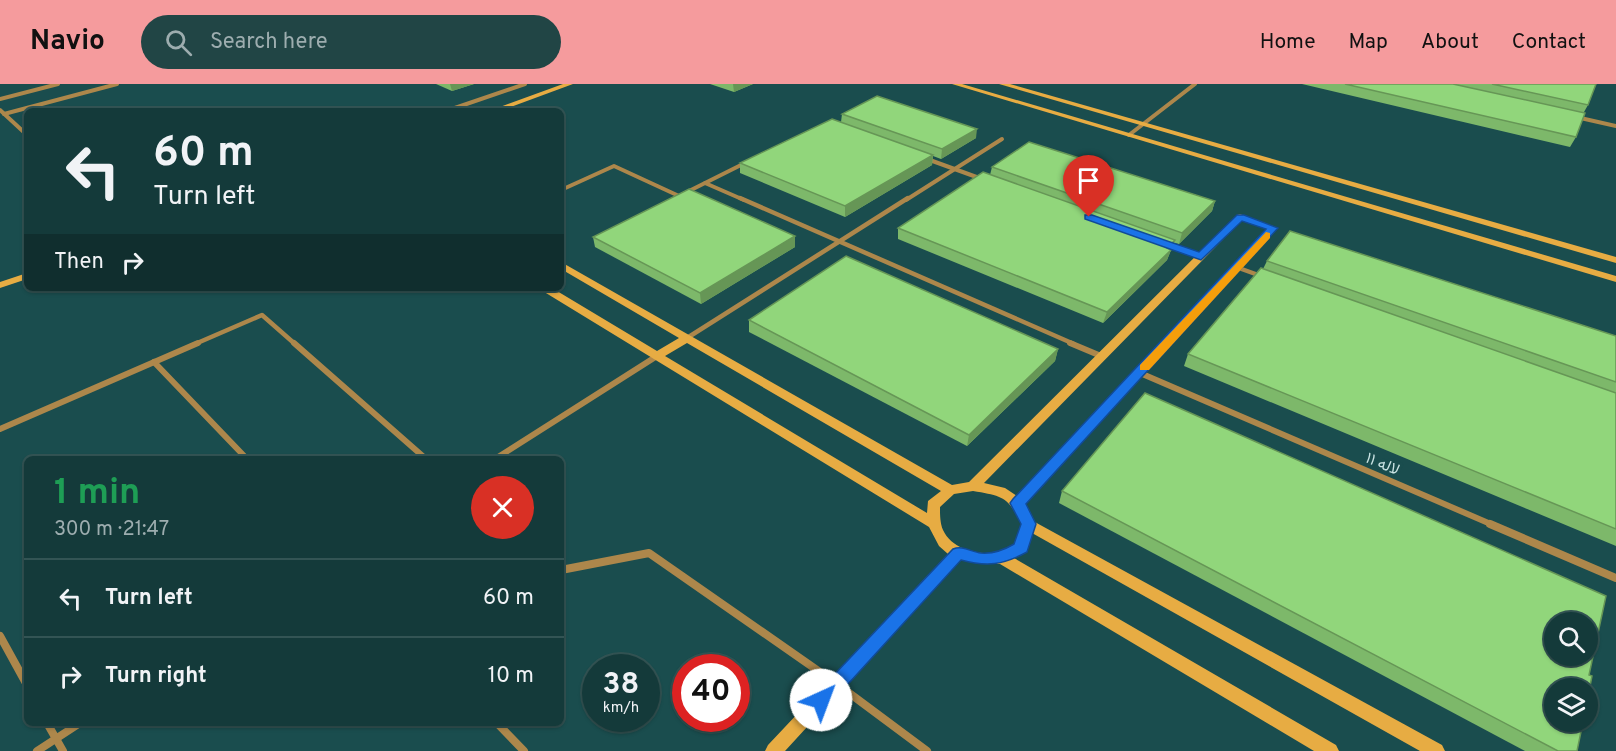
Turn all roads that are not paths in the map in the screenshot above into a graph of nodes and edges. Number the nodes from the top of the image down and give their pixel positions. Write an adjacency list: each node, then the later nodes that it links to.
1 (58, 84): 8 (street)
2 (117, 84): 11 (street)
3 (525, 84): 9 (street)
4 (570, 84): 10 (street)
5 (955, 84): 16 (street)
6 (1002, 84): 13 (street)
7 (1195, 84): 13 (street)
8 (0, 99)
9 (455, 108)
10 (502, 108)
11 (2, 112): 15 (street)
12 (1571, 116): 14 (street)
13 (1143, 124): 16 (street); 27 (street)
14 (1616, 126)
15 (24, 132)
16 (1129, 135): 32 (street)
17 (1002, 139): 20 (street)
18 (922, 157): 20 (street)
19 (755, 158): 22 (street)
20 (954, 169): 21 (street); 25 (street)
21 (988, 181)
22 (705, 183): 23 (street); 25 (street)
23 (564, 189)
24 (1156, 241): 26 (street)
25 (839, 242): 35 (street); 37 (street)
26 (1201, 257): 29 (street); 37 (street)
27 (1616, 260)
28 (564, 267): 35 (street)
29 (1236, 267): 31 (street); 39 (street)
30 (24, 277): 33 (street)
31 (1270, 279)
32 (1616, 279)
33 (0, 285)
34 (549, 291): 36 (street)
35 (687, 338): 36 (street); 45 (street)
36 (657, 356): 43 (street); 47 (street)
37 (1101, 356): 44 (street)
38 (154, 362): 40 (street); 41 (street); 42 (street)
39 (1140, 373): 46 (street); 52 (street, لاله ۱۱)
40 (0, 429)
41 (244, 456)
42 (423, 456)
43 (500, 456)
44 (973, 486): 45 (street); 46 (street)
45 (950, 490): 47 (street)
46 (1018, 503): 48 (street)
47 (932, 523): 49 (street)
48 (1028, 524): 50 (street); 66 (street)
49 (958, 553): 50 (street); 55 (street)
50 (1002, 558): 65 (street)
51 (564, 569): 55 (street)
52 (1616, 578)
53 (0, 636): 54 (street)
54 (24, 680)
55 (837, 684): 63 (street); 64 (street)
56 (49, 726): 59 (street)
57 (76, 726): 59 (street)
58 (500, 726): 62 (street)
59 (56, 739): 60 (street); 61 (street)
60 (37, 751)
61 (63, 751)
62 (524, 751)
63 (774, 751)
64 (927, 751)
65 (1330, 751)
66 (1436, 751)

